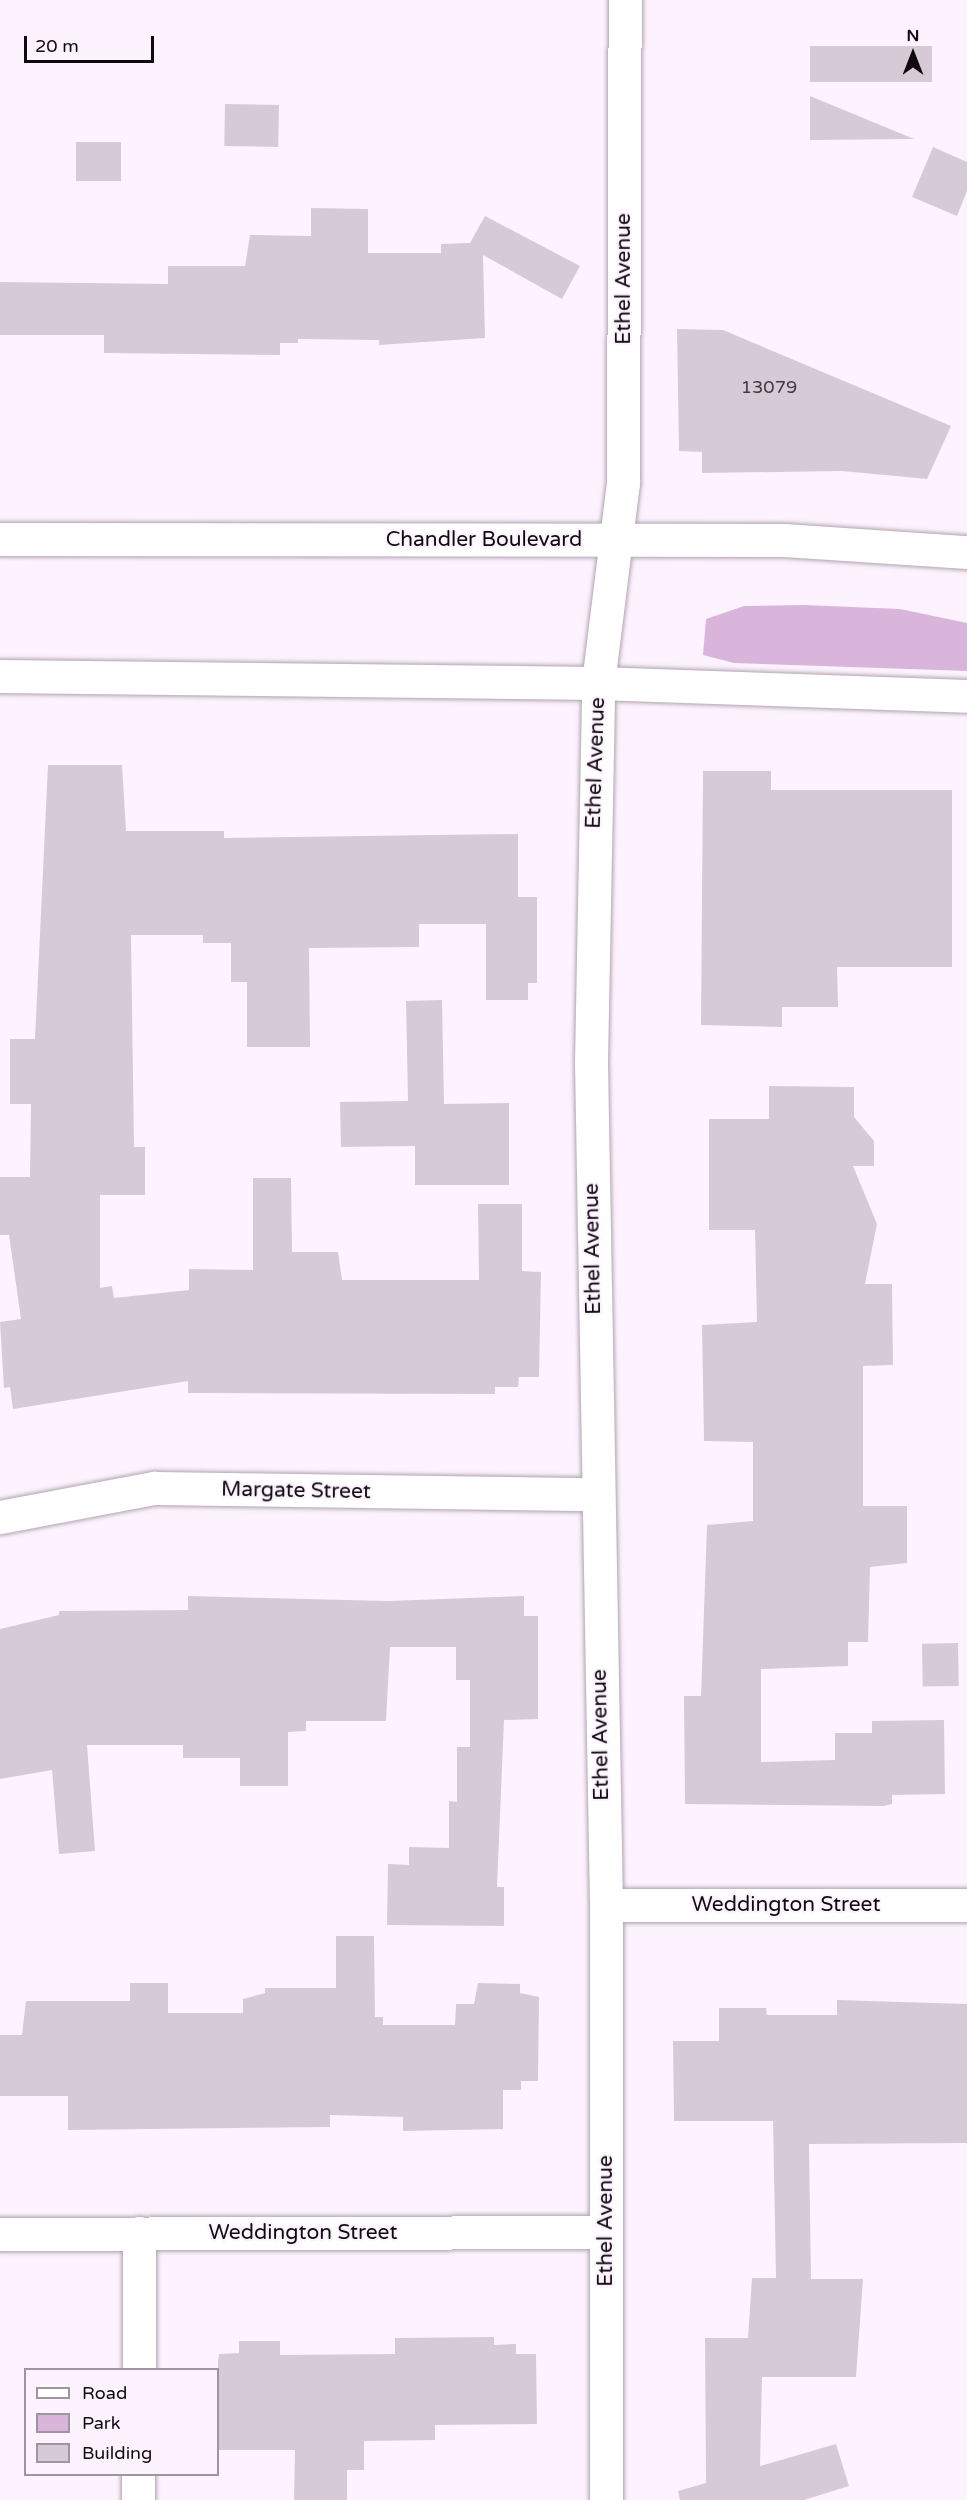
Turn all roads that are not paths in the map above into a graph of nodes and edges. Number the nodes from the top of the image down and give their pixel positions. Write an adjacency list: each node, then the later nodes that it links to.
1 (625, 0): 3 (street, Ethel Avenue)
2 (0, 539): 3 (street, Chandler Boulevard)
3 (616, 540): 4 (street, Chandler Boulevard); 6 (street, Ethel Avenue)
4 (967, 552)
5 (0, 676): 6 (street)
6 (598, 683): 7 (street); 8 (street, Ethel Avenue)
7 (967, 696)
8 (595, 1494): 9 (street, Margate Street); 10 (street, Ethel Avenue)
9 (0, 1517)
10 (606, 1905): 11 (street, Weddington Street); 12 (street, Ethel Avenue)
11 (967, 1905)
12 (606, 2232): 13 (street, Weddington Street); 18 (street, Ethel Avenue)
13 (139, 2233): 14 (street, Weddington Street); 15 (street)
14 (0, 2234)
15 (138, 2368)
16 (138, 2476): 17 (street)
17 (138, 2500)
18 (606, 2500)

